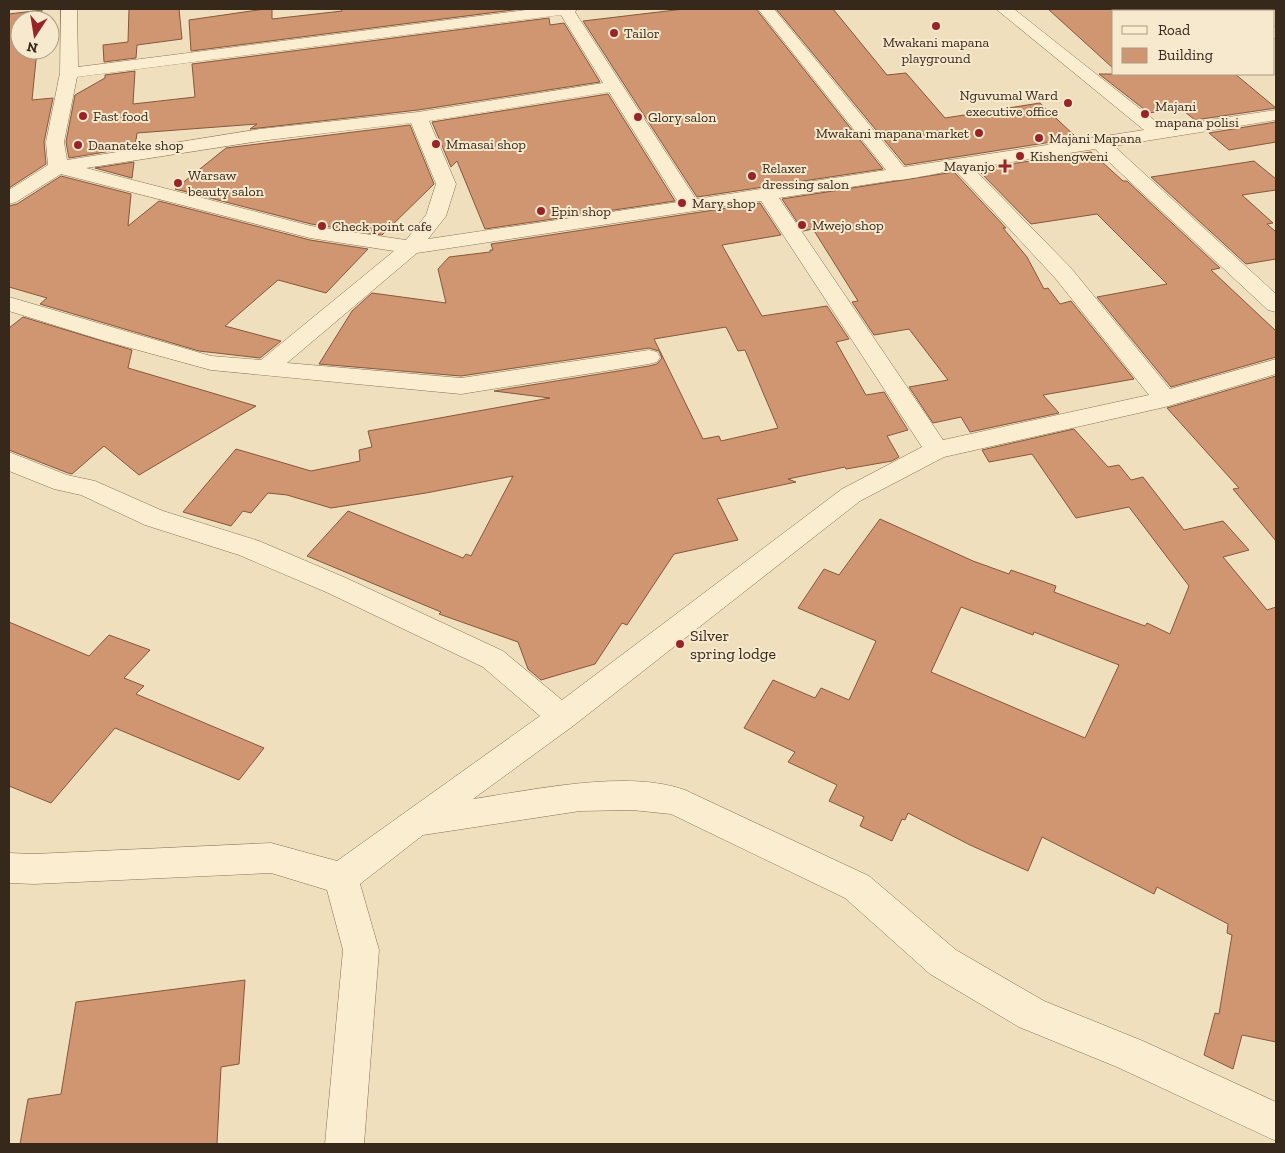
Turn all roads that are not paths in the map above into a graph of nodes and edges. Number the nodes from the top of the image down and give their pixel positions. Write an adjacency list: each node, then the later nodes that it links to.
1 (69, 9): 5 (street)
2 (567, 9): 5 (street); 6 (street)
3 (766, 9): 13 (street)
4 (1004, 9): 9 (street)
5 (69, 73): 12 (street)
6 (615, 86): 8 (street); 16 (street)
7 (1276, 116): 9 (street)
8 (418, 117): 12 (street); 17 (street)
9 (1160, 134): 10 (street)
10 (1100, 143): 11 (street); 19 (street)
11 (960, 165): 13 (street); 23 (street)
12 (58, 167): 15 (street); 17 (street)
13 (900, 174): 14 (street)
14 (767, 195): 16 (street); 24 (street)
15 (9, 198)
16 (691, 206): 17 (street)
17 (411, 247): 22 (street)
18 (9, 304): 22 (street)
19 (1276, 305)
20 (649, 357): 22 (street)
21 (1276, 366): 23 (street)
22 (265, 369)
23 (1165, 399): 24 (street)
24 (937, 450): 26 (street)
25 (9, 461): 26 (street)
26 (562, 717): 27 (street)
27 (416, 822): 29 (street); 30 (street)
28 (9, 868): 29 (street)
29 (342, 878): 31 (street)
30 (1276, 1122)
31 (344, 1144)

